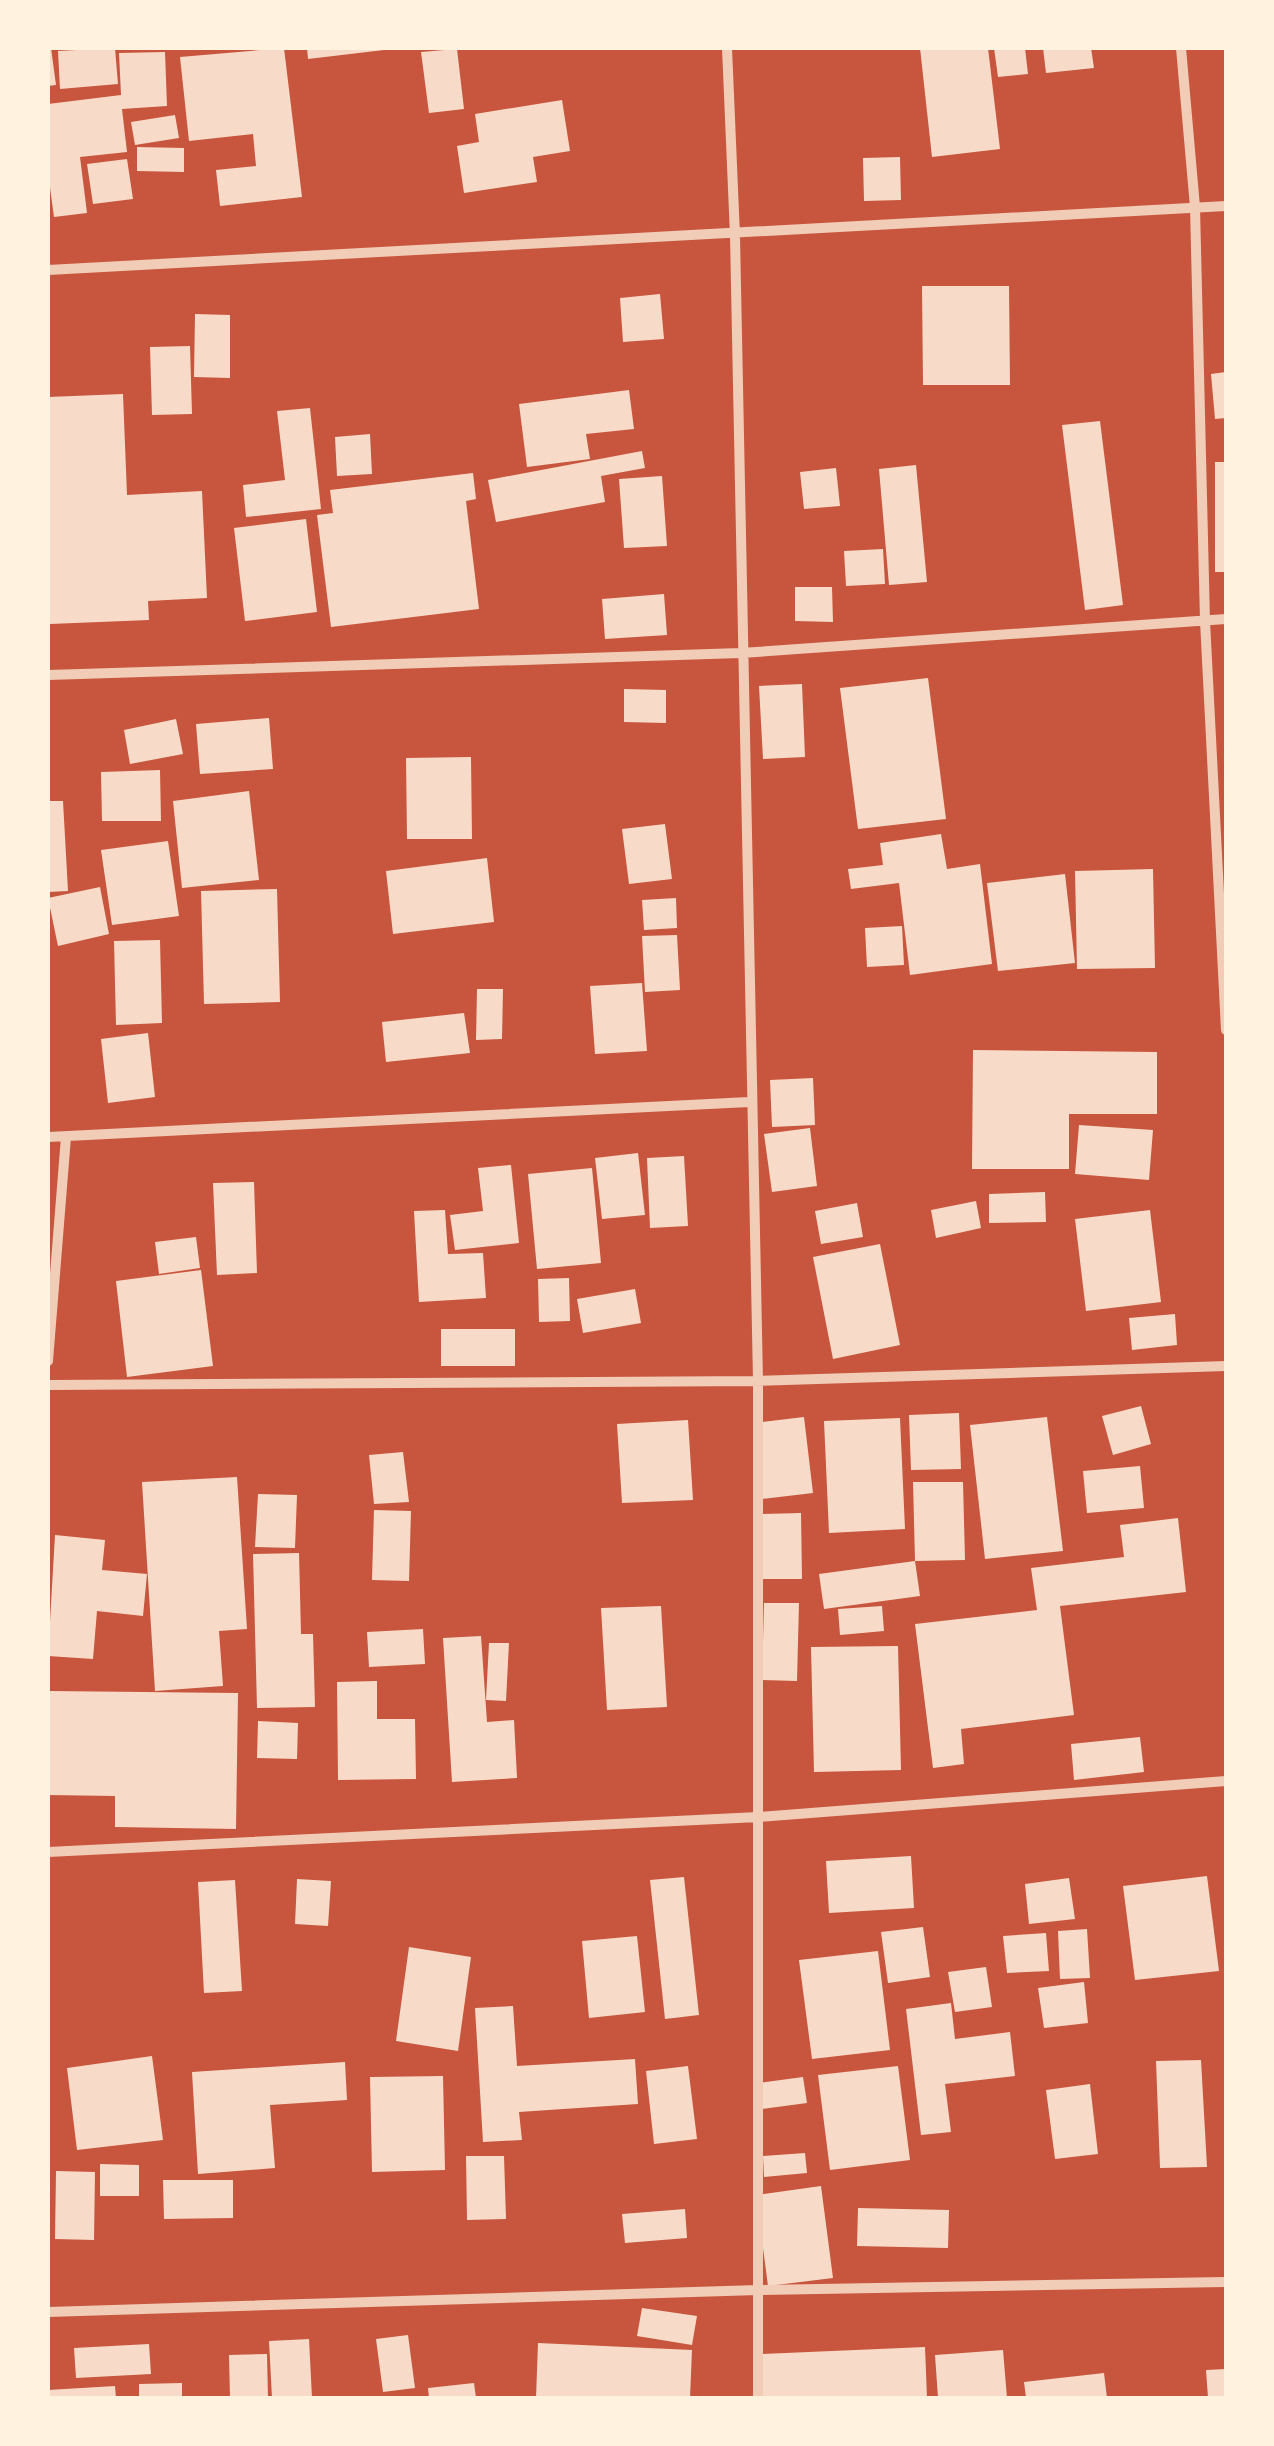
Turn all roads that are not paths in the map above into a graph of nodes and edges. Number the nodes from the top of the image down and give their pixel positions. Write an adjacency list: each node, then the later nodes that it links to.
1 (727, 48): 5 (street)
2 (1181, 48): 4 (street)
3 (1226, 206): 4 (street)
4 (1195, 208): 5 (street); 8 (street)
5 (735, 236): 6 (street); 9 (street)
6 (48, 270)
7 (1226, 619): 8 (street)
8 (1205, 621): 9 (street); 11 (street)
9 (741, 653): 10 (street); 13 (street)
10 (48, 675)
11 (1221, 862): 12 (street)
12 (1226, 1030)
13 (749, 1102): 15 (street); 18 (street)
14 (48, 1137): 15 (street)
15 (66, 1137): 16 (street)
16 (48, 1361)
17 (1226, 1366): 18 (street)
18 (758, 1381): 19 (street); 21 (street)
19 (48, 1385)
20 (1226, 1781): 21 (street)
21 (758, 1817): 22 (street); 24 (street)
22 (48, 1852)
23 (1226, 2282): 24 (street)
24 (758, 2290): 25 (street); 26 (street)
25 (48, 2312)
26 (758, 2398)

